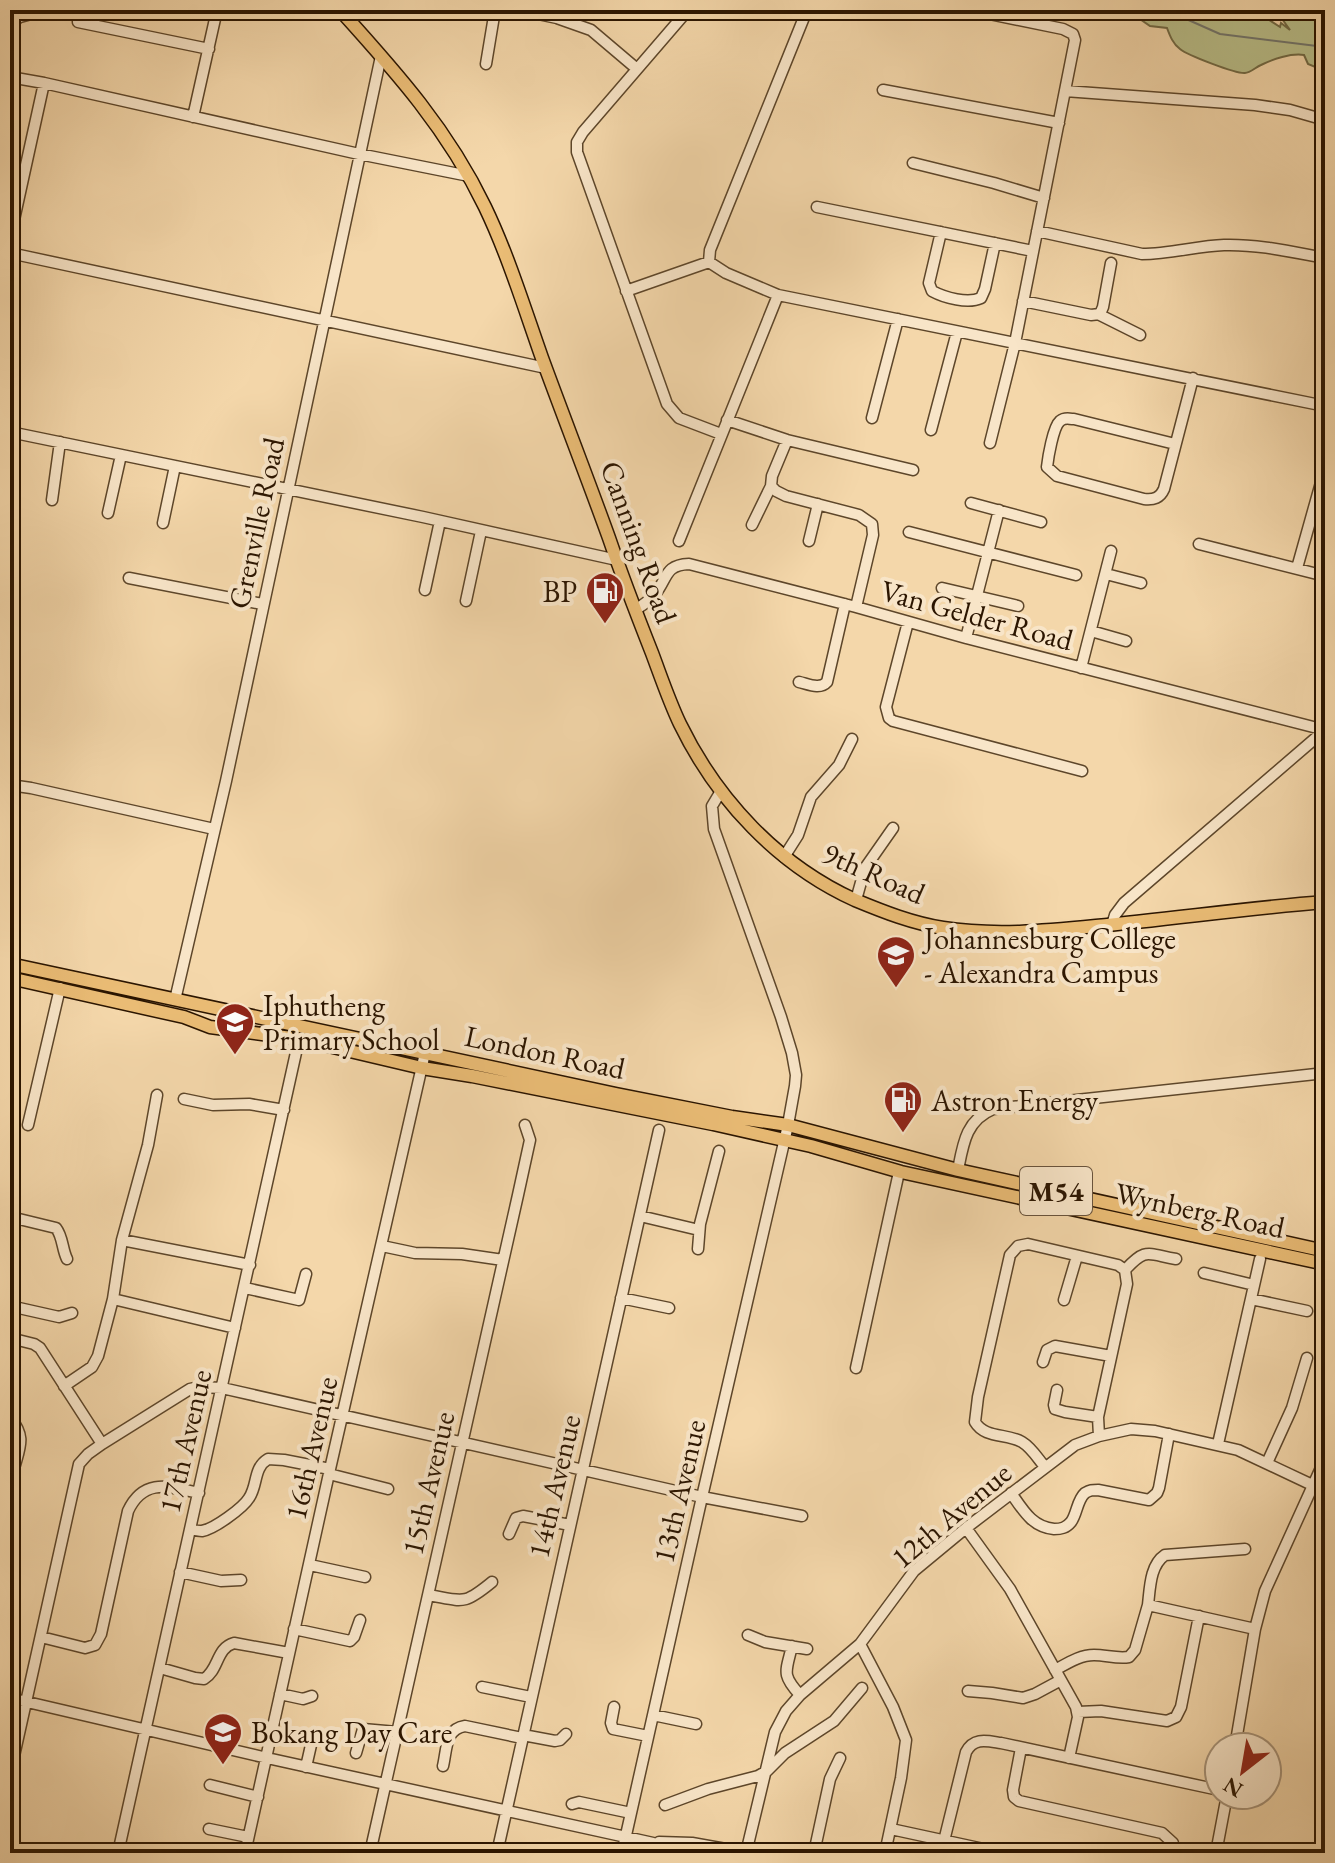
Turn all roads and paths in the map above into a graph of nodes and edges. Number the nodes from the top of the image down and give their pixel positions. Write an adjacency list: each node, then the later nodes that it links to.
1 (217, 10): 12 (street)
2 (340, 10): 13 (main road, Canning Road)
3 (495, 10): 14 (street)
4 (519, 10): 9 (street)
5 (688, 10): 15 (street)
6 (807, 10): 35 (street)
7 (970, 10): 19 (street)
8 (31, 14): 11 (street)
9 (558, 14): 15 (street)
10 (78, 22): 12 (street)
11 (10, 23)
12 (209, 49): 20 (street)
13 (381, 56): 23 (street, Grenville Road); 25 (main road, Canning Road)
14 (486, 64)
15 (637, 69): 37 (street)
16 (10, 77): 17 (street)
17 (44, 83): 20 (street); 30 (street)
18 (883, 90): 22 (street)
19 (1065, 91): 21 (street); 22 (street)
20 (193, 117): 23 (street)
21 (1325, 120)
22 (1059, 123): 26 (street)
23 (359, 154): 25 (street); 42 (street, Grenville Road)
24 (913, 163): 26 (street)
25 (469, 176): 46 (main road, Canning Road)
26 (1044, 198): 28 (street)
27 (817, 207): 29 (street)
28 (1037, 231): 32 (street); 34 (street)
29 (941, 232): 31 (street); 31 (street)
30 (10, 238)
31 (995, 243): 32 (street)
32 (1033, 251): 39 (street)
33 (10, 253): 42 (street)
34 (1325, 258)
35 (709, 262): 37 (street); 38 (street)
36 (1111, 263): 40 (street)
37 (626, 291): 53 (street)
38 (778, 295): 41 (street); 50 (street)
39 (1023, 301): 40 (street); 45 (street)
40 (1098, 314): 44 (street)
41 (898, 319): 43 (street); 49 (street)
42 (323, 320): 46 (street); 63 (street, Grenville Road)
43 (957, 332): 45 (street); 51 (street)
44 (1140, 335)
45 (1015, 343): 47 (street); 56 (street)
46 (546, 368): 80 (main road, Canning Road)
47 (1193, 378): 48 (street); 57 (street)
48 (1325, 406)
49 (872, 418)
50 (727, 420): 53 (street); 54 (street)
51 (931, 430)
52 (10, 432): 55 (street)
53 (721, 434): 75 (street)
54 (787, 440): 60 (street); 62 (street)
55 (60, 442): 58 (street); 64 (street)
56 (990, 443)
57 (1175, 444): 57 (street)
58 (121, 455): 59 (street); 68 (street)
59 (175, 466): 63 (street); 71 (street)
60 (913, 470)
61 (1324, 472): 81 (street)
62 (771, 486): 66 (street); 72 (street)
63 (288, 489): 69 (street); 91 (street, Grenville Road)
64 (52, 500)
65 (971, 503): 67 (street)
66 (818, 504): 76 (street); 92 (street)
67 (999, 510): 70 (street); 79 (street)
68 (108, 513)
69 (440, 521): 73 (street); 88 (street)
70 (1041, 522)
71 (163, 523)
72 (752, 525)
73 (481, 531): 80 (street); 90 (street)
74 (909, 532): 79 (street)
75 (679, 541)
76 (809, 541)
77 (1199, 544): 81 (street)
78 (1111, 551): 82 (street)
79 (989, 552): 83 (street); 89 (street)
80 (617, 560): 94 (main road, Canning Road)
81 (1297, 568): 84 (street)
82 (1106, 574): 86 (street); 96 (street)
83 (1076, 575)
84 (1325, 576)
85 (129, 578): 91 (street)
86 (1141, 583)
87 (942, 588): 89 (street)
88 (425, 590)
89 (978, 596): 93 (street); 97 (street)
90 (466, 601)
91 (262, 604): 107 (street, Grenville Road)
92 (850, 605): 94 (street, Van Gelder Road); 95 (street, Van Gelder Road); 100 (street)
93 (1018, 606)
94 (635, 610): 105 (main road, Canning Road)
95 (908, 622): 97 (street, Van Gelder Road); 103 (street)
96 (1091, 631): 98 (street); 99 (street)
97 (966, 638): 99 (street, Van Gelder Road)
98 (1126, 641)
99 (1081, 668): 101 (street, Van Gelder Road)
100 (799, 682)
101 (1325, 730): 111 (street)
102 (852, 739): 108 (street)
103 (1082, 771)
104 (10, 785): 107 (street)
105 (721, 791): 108 (main road, 9th Road); 125 (street)
106 (893, 828): 109 (street)
107 (214, 829): 115 (street, Grenville Road)
108 (784, 857): 109 (main road, 9th Road)
109 (856, 900): 111 (main road, 9th Road)
110 (1325, 902): 111 (main road, 9th Road)
111 (1112, 925)
112 (10, 964): 115 (main road, London Road / M54)
113 (10, 978): 114 (main road, London Road / M54)
114 (60, 988): 116 (main road, London Road / M54); 123 (street)
115 (175, 1000): 117 (main road, London Road / M54)
116 (299, 1039): 118 (main road, London Road / M54); 122 (street, 17th Avenue)
117 (425, 1053): 118 (street, 16th Avenue); 125 (main road, London Road / M54)
118 (422, 1068): 127 (main road, London Road / M54); 135 (street, 16th Avenue)
119 (1325, 1073): 129 (street)
120 (157, 1095): 134 (street)
121 (184, 1099): 122 (street)
122 (284, 1110): 144 (street, 17th Avenue)
123 (28, 1125)
124 (525, 1125): 142 (street, 15th Avenue)
125 (788, 1125): 127 (street, 13th Avenue); 129 (main road, Wynberg Road / M54)
126 (659, 1130): 131 (street, 14th Avenue)
127 (784, 1140): 130 (main road, Wynberg Road / M54); 186 (street, 13th Avenue)
128 (719, 1151): 133 (street)
129 (958, 1170): 137 (main road, Wynberg Road / M54)
130 (899, 1172): 143 (main road, Wynberg Road / M54); 163 (street)
131 (640, 1216): 133 (street); 150 (street, 14th Avenue)
132 (10, 1221): 139 (street)
133 (699, 1230): 136 (street)
134 (122, 1240): 144 (street); 151 (street)
135 (382, 1246): 142 (street); 167 (street, 16th Avenue)
136 (698, 1249)
137 (1325, 1251)
138 (1077, 1256): 145 (street); 153 (street); 178 (street)
139 (67, 1259)
140 (1176, 1259): 145 (street)
141 (1260, 1259): 148 (street)
142 (503, 1260): 172 (street, 15th Avenue)
143 (1325, 1264)
144 (250, 1265): 149 (street, 17th Avenue)
145 (1125, 1270): 160 (street)
146 (1204, 1273): 148 (street)
147 (306, 1274): 149 (street)
148 (1254, 1285): 152 (street)
149 (245, 1288): 158 (street, 17th Avenue)
150 (621, 1298): 155 (street); 179 (street, 14th Avenue)
151 (113, 1299): 158 (street); 164 (street)
152 (1251, 1299): 156 (street); 174 (street)
153 (1064, 1300)
154 (10, 1306): 157 (street)
155 (669, 1308)
156 (1307, 1311)
157 (72, 1313)
158 (235, 1328): 165 (street, 17th Avenue)
159 (10, 1338): 164 (street)
160 (1111, 1356): 162 (street); 169 (street)
161 (1307, 1358): 176 (street)
162 (1043, 1362)
163 (856, 1368)
164 (64, 1386): 173 (street)
165 (222, 1388): 167 (street); 173 (street); 184 (street, 17th Avenue)
166 (1057, 1390): 169 (street)
167 (343, 1415): 172 (street); 180 (street, 16th Avenue)
168 (10, 1417): 177 (street)
169 (1098, 1417): 171 (street)
170 (1169, 1434): 171 (street, 12th Avenue); 174 (street, 12th Avenue); 185 (street)
171 (1099, 1436): 178 (street, 12th Avenue)
172 (462, 1443): 179 (street); 198 (street, 15th Avenue)
173 (102, 1444): 205 (street)
174 (1218, 1444): 176 (street, 12th Avenue)
175 (1325, 1459): 181 (street)
176 (1267, 1463): 181 (street, 12th Avenue)
177 (15, 1465)
178 (1045, 1467): 185 (street, 12th Avenue)
179 (582, 1470): 186 (street); 188 (street, 14th Avenue)
180 (329, 1472): 182 (street); 190 (street); 193 (street, 16th Avenue)
181 (1313, 1485): 183 (street, 12th Avenue); 203 (street)
182 (388, 1489)
183 (1325, 1491)
184 (199, 1493): 190 (street, 17th Avenue); 205 (street)
185 (1011, 1493): 189 (street, 12th Avenue)
186 (702, 1497): 187 (street); 223 (street, 13th Avenue)
187 (802, 1516)
188 (570, 1525): 191 (street); 218 (street, 14th Avenue)
189 (966, 1528): 206 (street, 12th Avenue); 211 (street)
190 (190, 1529): 194 (street, 17th Avenue)
191 (509, 1534)
192 (1245, 1549): 199 (street)
193 (310, 1565): 195 (street); 202 (street, 16th Avenue)
194 (180, 1572): 196 (street); 210 (street, 17th Avenue)
195 (365, 1577)
196 (241, 1580)
197 (492, 1582): 198 (street)
198 (428, 1595): 227 (street, 15th Avenue)
199 (1148, 1605): 200 (street); 211 (street)
200 (1199, 1616): 203 (street); 222 (street)
201 (360, 1620): 202 (street)
202 (294, 1629): 209 (street, 16th Avenue)
203 (1255, 1629): 226 (street)
204 (748, 1635): 207 (street)
205 (41, 1637): 220 (street)
206 (860, 1644): 216 (street, 12th Avenue); 251 (street)
207 (792, 1646): 208 (street); 216 (street)
208 (807, 1649)
209 (289, 1653): 210 (street); 215 (street, 16th Avenue)
210 (160, 1668): 225 (street, 17th Avenue)
211 (1058, 1675): 214 (street); 222 (street)
212 (482, 1687): 218 (street)
213 (862, 1688): 239 (street)
214 (968, 1691)
215 (280, 1694): 217 (street); 234 (street, 16th Avenue)
216 (800, 1695): 239 (street, 12th Avenue)
217 (312, 1696)
218 (531, 1697): 229 (street, 14th Avenue)
219 (10, 1698): 220 (street)
220 (26, 1702): 225 (street); 240 (street)
221 (614, 1707): 230 (street)
222 (1078, 1712): 236 (street)
223 (653, 1715): 224 (street); 230 (street, 13th Avenue)
224 (696, 1724)
225 (145, 1729): 234 (street); 256 (street, 17th Avenue)
226 (1238, 1731)
227 (397, 1732): 233 (street); 241 (street, 15th Avenue)
228 (566, 1734): 229 (street)
229 (522, 1736): 237 (street); 248 (street, 14th Avenue)
230 (648, 1736): 249 (street, 13th Avenue)
231 (311, 1745): 238 (street)
232 (1021, 1748): 236 (street); 254 (street); 266 (street)
233 (356, 1753)
234 (267, 1758): 238 (street); 244 (street, 16th Avenue)
235 (840, 1758): 263 (street)
236 (1069, 1758): 243 (street)
237 (443, 1766)
238 (306, 1767): 241 (street)
239 (767, 1771): 246 (street); 262 (street, 12th Avenue)
240 (10, 1774)
241 (386, 1784): 248 (street); 258 (street, 15th Avenue)
242 (210, 1785): 244 (street)
243 (1203, 1787)
244 (258, 1797): 252 (street, 16th Avenue)
245 (572, 1804): 249 (street)
246 (665, 1805)
247 (1224, 1811): 267 (street)
248 (506, 1812): 253 (street); 259 (street, 14th Avenue)
249 (631, 1813): 253 (street, 13th Avenue)
250 (209, 1829): 252 (street)
251 (891, 1829): 254 (street); 264 (street)
252 (248, 1837): 257 (street, 16th Avenue)
253 (626, 1837): 255 (street); 260 (street, 13th Avenue)
254 (944, 1841): 265 (street)
255 (653, 1843): 261 (street); 262 (street)
256 (118, 1853)
257 (245, 1853)
258 (370, 1853)
259 (497, 1853)
260 (622, 1853)
261 (694, 1853)
262 (747, 1853)
263 (814, 1853)
264 (885, 1853)
265 (1002, 1853)
266 (1173, 1853)
267 (1216, 1853)

